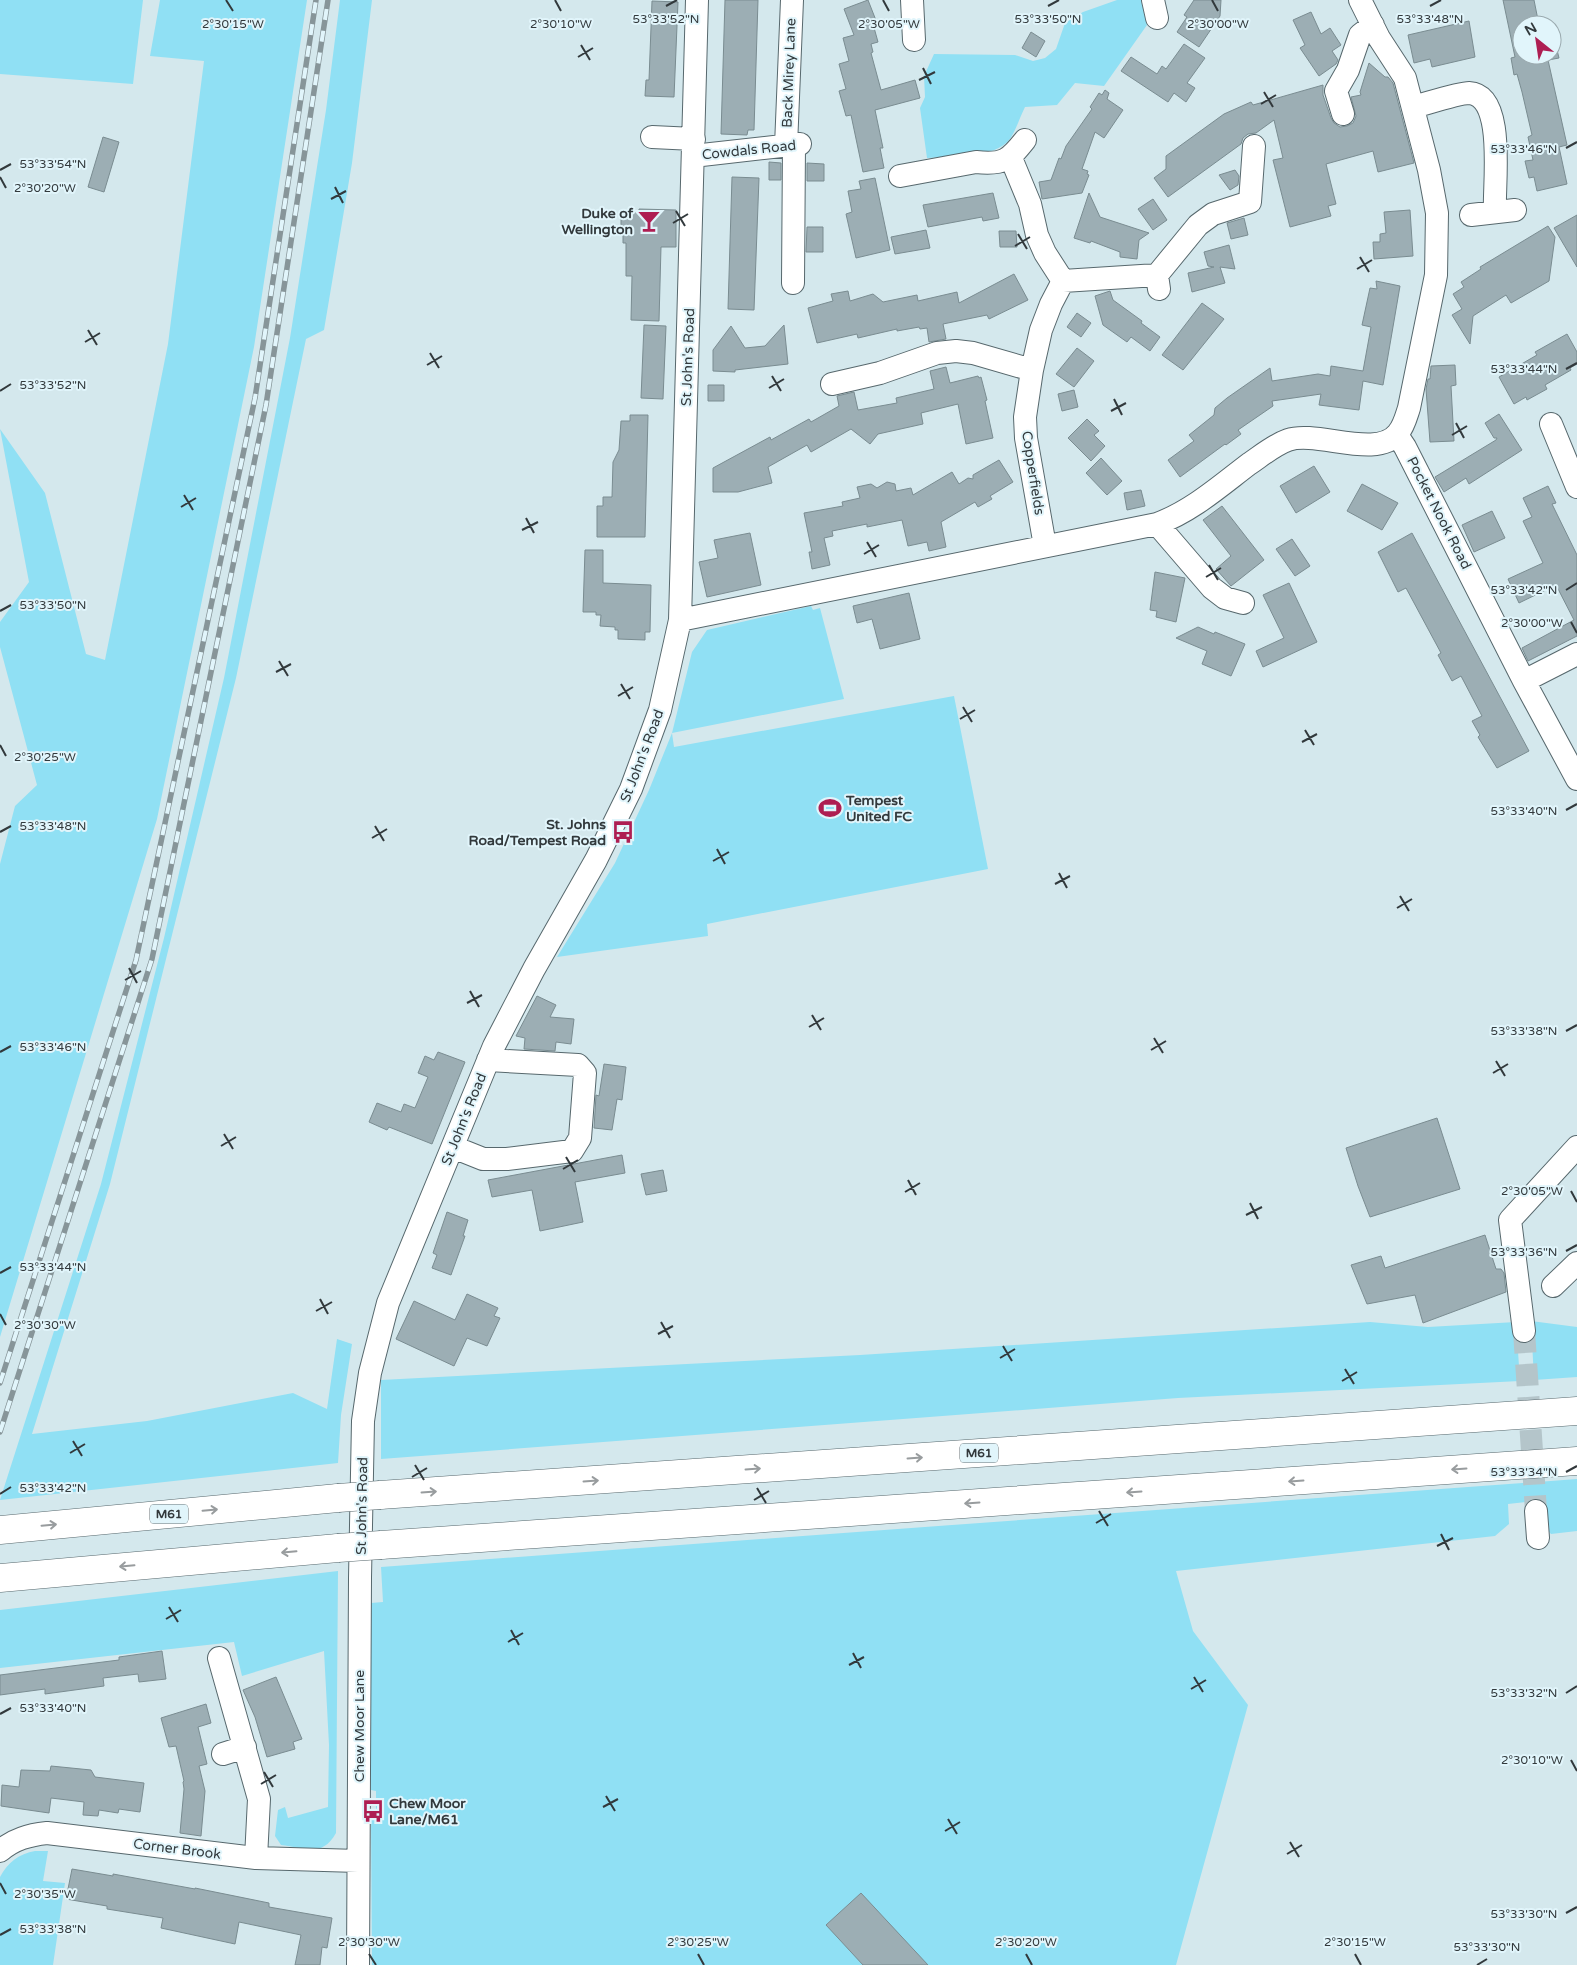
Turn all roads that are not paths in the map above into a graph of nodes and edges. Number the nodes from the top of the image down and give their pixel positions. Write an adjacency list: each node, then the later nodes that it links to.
1 (697, 0): 13 (street, St John's Road)
2 (792, 0): 11 (street, Back Mirey Lane)
3 (912, 0): 6 (street)
4 (1360, 0): 5 (street)
5 (1373, 25): 7 (street); 8 (street)
6 (914, 40)
7 (1413, 107): 16 (street); 22 (street)
8 (1344, 114)
9 (652, 137): 13 (street, Cowdals Road)
10 (1025, 140): 14 (street)
11 (795, 145): 13 (street, Cowdals Road); 18 (street, Back Mirey Lane)
12 (1254, 146): 17 (street)
13 (694, 147): 27 (street, St John's Road)
14 (1011, 158): 15 (street); 17 (street)
15 (900, 176)
16 (1471, 215)
17 (1063, 281): 19 (street, Copperfields)
18 (793, 284)
19 (1032, 370): 20 (street); 25 (street, Copperfields)
20 (832, 384)
21 (1551, 424): 23 (street)
22 (1397, 435): 24 (street); 29 (street, Pocket Nook Road)
23 (1577, 488)
24 (1157, 524): 25 (street); 26 (street)
25 (1045, 546): 27 (street)
26 (1243, 603)
27 (680, 620): 31 (street, St John's Road)
28 (1577, 654): 29 (street)
29 (1524, 681): 30 (street, Pocket Nook Road)
30 (1577, 779)
31 (488, 1060): 32 (street, St John's Road); 32 (street)
32 (452, 1147): 43 (street, St John's Road)
33 (1577, 1147): 36 (street)
34 (1577, 1263): 35 (street)
35 (1553, 1286)
36 (1524, 1331)
37 (1577, 1411): 40 (highway, M61, one-way to 37, bridge)
38 (1577, 1461): 42 (highway, one-way to 42, bridge)
39 (1536, 1511): 41 (street)
40 (0, 1530)
41 (1538, 1538)
42 (0, 1578)
43 (360, 1578): 49 (street, Chew Moor Lane)
44 (219, 1658): 45 (street)
45 (245, 1747): 46 (street); 48 (street)
46 (223, 1754)
47 (0, 1852): 48 (street, Corner Brook)
48 (256, 1858): 49 (street, Corner Brook)
49 (358, 1861): 50 (street, Chew Moor Lane)
50 (358, 1965)

